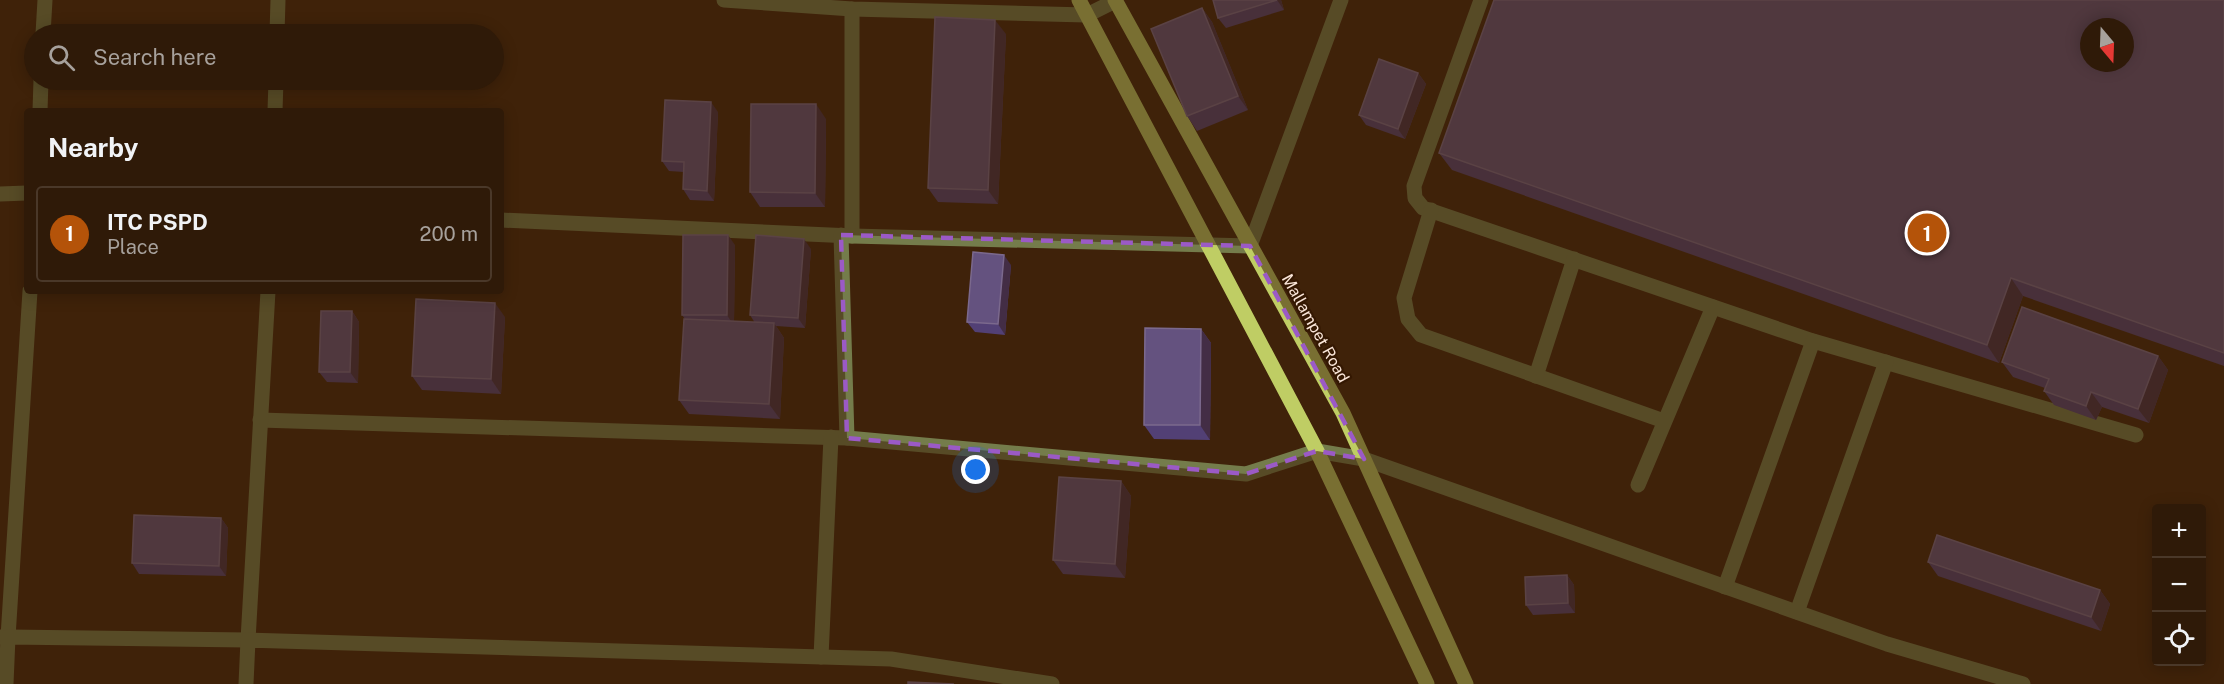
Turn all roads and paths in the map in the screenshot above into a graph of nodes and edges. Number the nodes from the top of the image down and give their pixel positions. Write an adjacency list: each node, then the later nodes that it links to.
1 (45, 0): 10 (street)
2 (278, 0): 11 (street)
3 (724, 0): 8 (street)
4 (1079, 0): 9 (main road)
5 (1115, 0): 9 (street); 22 (main road, Mallampet Road)
6 (1341, 0): 22 (street)
7 (1482, 0): 18 (street)
8 (852, 9): 9 (street); 20 (street)
9 (1088, 15): 21 (main road)
10 (44, 24)
11 (277, 24)
12 (41, 90): 14 (street)
13 (276, 90): 15 (street)
14 (40, 108)
15 (275, 108)
16 (0, 194): 17 (street)
17 (24, 194)
18 (1431, 210): 23 (street); 29 (street)
19 (504, 220): 20 (street)
20 (847, 235): 21 (street); 34 (street)
21 (1208, 244): 22 (street); 35 (main road)
22 (1250, 246): 36 (main road, Mallampet Road)
23 (1574, 259): 26 (street); 29 (street)
24 (30, 294): 40 (street)
25 (267, 294): 30 (street)
26 (1713, 307): 27 (street); 31 (street)
27 (1813, 341): 28 (street); 38 (street)
28 (1886, 362): 32 (street); 39 (street)
29 (1536, 376): 31 (street)
30 (260, 420): 33 (street); 41 (street)
31 (1664, 422): 37 (street)
32 (2136, 435)
33 (831, 437): 34 (street); 42 (street)
34 (848, 438): 35 (street)
35 (1317, 452): 36 (street); 46 (main road)
36 (1364, 459): 38 (street); 47 (main road, Mallampet Road)
37 (1638, 485)
38 (1725, 587): 39 (street)
39 (1797, 612): 48 (street)
40 (4, 637): 41 (street); 43 (street)
41 (248, 640): 42 (street); 44 (street)
42 (821, 657): 45 (street)
43 (6, 684)
44 (246, 684)
45 (1052, 684)
46 (1427, 684)
47 (1466, 684)
48 (2022, 684)

